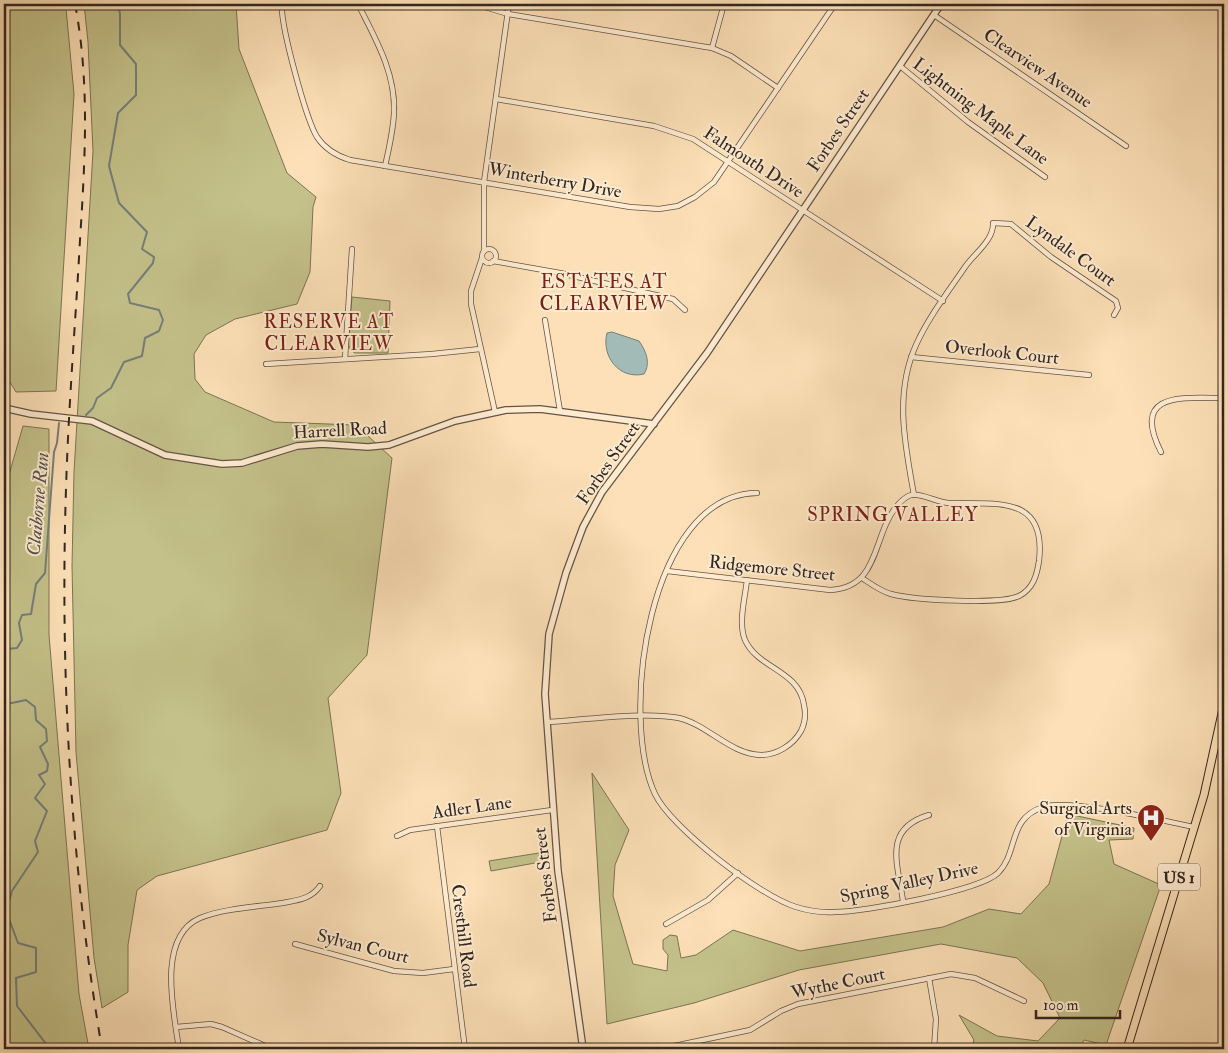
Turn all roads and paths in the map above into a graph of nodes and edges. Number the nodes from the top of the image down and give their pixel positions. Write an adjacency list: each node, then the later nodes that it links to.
1 (282, 4): 16 (street, Winterberry Drive)
2 (358, 4): 16 (street)
3 (475, 4): 8 (street)
4 (509, 4): 8 (street)
5 (724, 4): 10 (street)
6 (835, 4): 12 (street, Winterberry Drive)
7 (941, 4): 9 (street, Forbes Street)
8 (508, 14): 10 (street); 13 (street)
9 (934, 14): 11 (street, Forbes Street); 14 (street, Clearview Avenue)
10 (712, 48): 12 (street)
11 (900, 66): 17 (street, Lightning Maple Lane); 19 (street, Forbes Street)
12 (778, 88): 15 (street, Winterberry Drive)
13 (496, 99): 15 (street, Falmouth Drive); 18 (street)
14 (1126, 146)
15 (730, 161): 18 (street, Winterberry Drive); 19 (street, Falmouth Drive)
16 (385, 166): 18 (street, Winterberry Drive)
17 (1045, 177)
18 (484, 182): 20 (street)
19 (803, 210): 30 (street, Falmouth Drive); 43 (street, Forbes Street)
20 (484, 239): 22 (street); 23 (street)
21 (352, 249): 36 (street)
22 (490, 249): 23 (street); 24 (street)
23 (484, 251): 25 (street)
24 (496, 255): 26 (street); 28 (street)
25 (482, 258): 27 (street); 29 (street)
26 (493, 261): 27 (street); 28 (street)
27 (487, 262): 29 (street)
28 (502, 262): 31 (street)
29 (478, 270): 34 (street)
30 (943, 301): 32 (street, Lyndale Court); 35 (street)
31 (685, 310)
32 (1114, 315)
33 (545, 320): 41 (street)
34 (480, 349): 36 (street); 42 (street)
35 (911, 357): 38 (street, Overlook Court); 46 (street)
36 (345, 359): 37 (street)
37 (266, 364)
38 (1089, 375)
39 (1224, 398): 44 (street)
40 (4, 408): 42 (street, Harrell Road)
41 (560, 411): 42 (street, Harrell Road); 43 (street, Harrell Road)
42 (495, 412)
43 (654, 424): 52 (street, Forbes Street)
44 (1161, 452)
45 (758, 493): 47 (street, Spring Valley Drive)
46 (914, 495): 48 (street); 48 (street)
47 (667, 571): 49 (street, Ridgemore Street); 51 (street, Spring Valley Drive)
48 (862, 578): 49 (street, Ridgemore Street)
49 (747, 580): 51 (street)
50 (1224, 704): 56 (main road, US 1)
51 (640, 717): 52 (street); 58 (street, Spring Valley Drive)
52 (547, 722): 53 (street, Forbes Street)
53 (552, 810): 55 (street, Adler Lane); 70 (street, Forbes Street)
54 (929, 815): 60 (street)
55 (437, 826): 57 (street, Adler Lane); 63 (street, Cresthill Road)
56 (1194, 827): 60 (street, Spring Valley Drive); 73 (main road, US 1)
57 (397, 836)
58 (738, 873): 60 (street, Spring Valley Drive); 61 (street)
59 (320, 886): 66 (street)
60 (903, 901)
61 (666, 924)
62 (295, 944): 63 (street, Sylvan Court)
63 (454, 969): 69 (street, Cresthill Road)
64 (929, 978): 65 (street, Wythe Court); 71 (street, Wythe Court); 72 (street)
65 (1024, 1001)
66 (176, 1027): 67 (street); 68 (street)
67 (179, 1049)
68 (272, 1049)
69 (465, 1049)
70 (580, 1049)
71 (660, 1049)
72 (934, 1049)
73 (1126, 1049)

